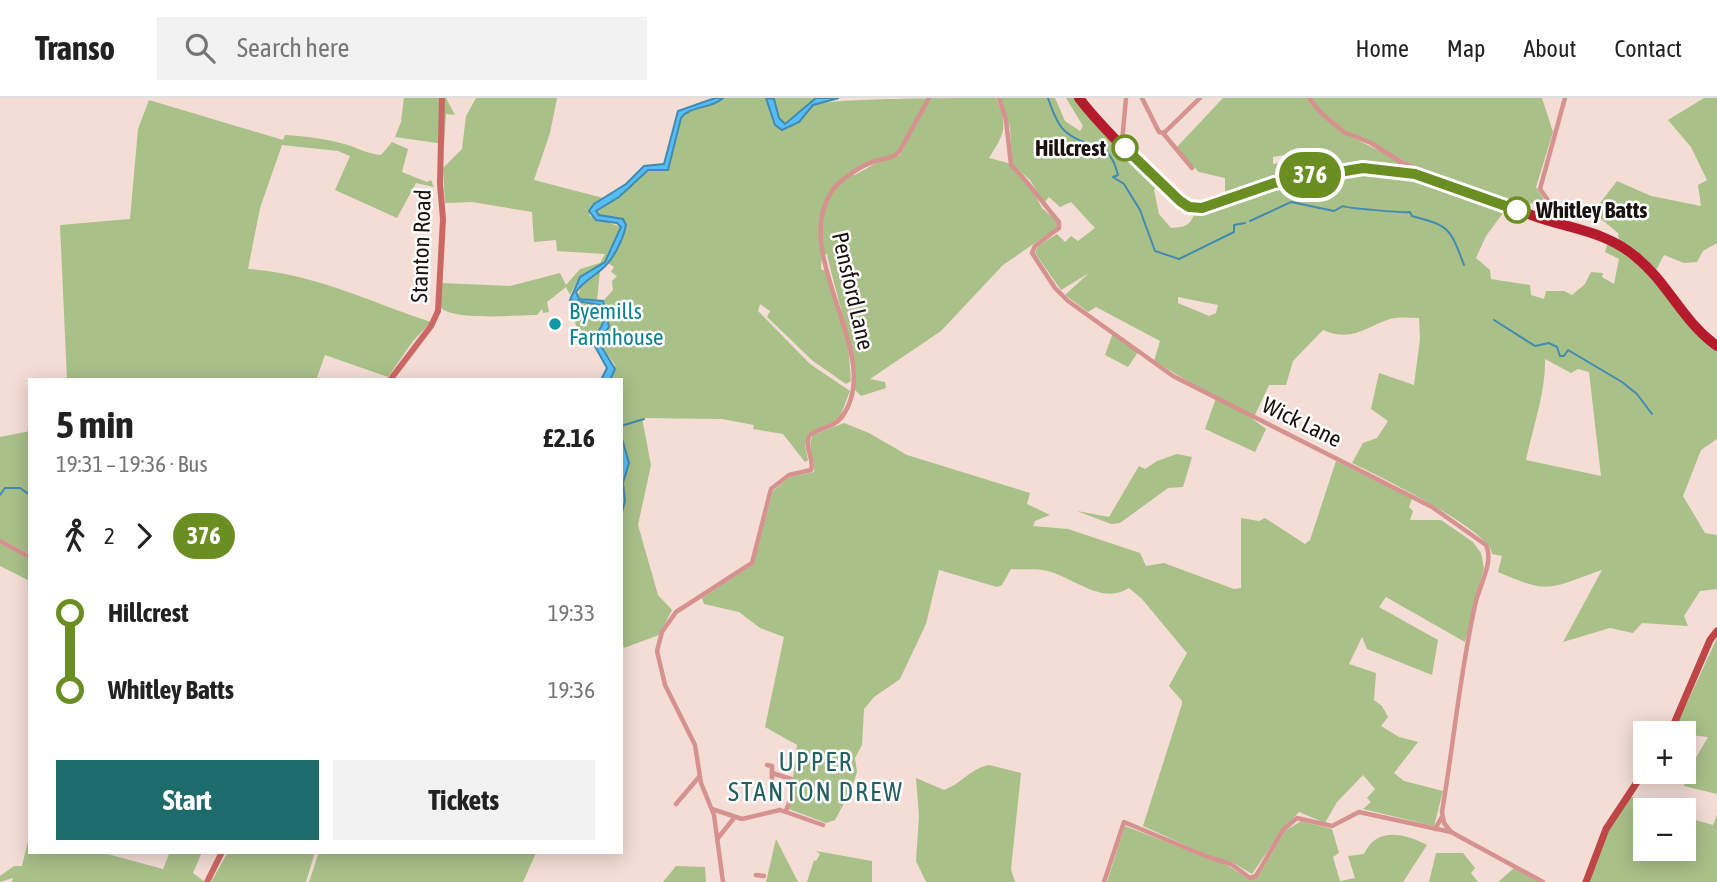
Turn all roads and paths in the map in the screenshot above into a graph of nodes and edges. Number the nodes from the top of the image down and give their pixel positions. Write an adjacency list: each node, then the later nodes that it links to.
1 (442, 98): 16 (main road, Stanton Road)
2 (929, 98): 22 (street, Pensford Lane)
3 (999, 98): 27 (street, Wick Lane)
4 (1079, 98): 11 (highway)
5 (1126, 98): 11 (street)
6 (1142, 98): 10 (street)
7 (1200, 98): 10 (street)
8 (1308, 98): 13 (street)
9 (1565, 98): 14 (street)
10 (1163, 133): 12 (street)
11 (1122, 144): 13 (highway)
12 (1192, 168)
13 (1459, 189): 14 (highway)
14 (1564, 225): 15 (highway)
15 (1717, 346)
16 (392, 378)
17 (0, 541): 18 (street)
18 (28, 556)
19 (1717, 631): 20 (main road)
20 (1675, 721)
21 (767, 765): 26 (street)
22 (700, 776): 24 (street); 25 (street, Pensford Lane)
23 (1636, 784): 40 (main road)
24 (676, 804)
25 (712, 809): 28 (street); 32 (street, Pensford Lane)
26 (786, 811): 28 (street); 29 (street)
27 (1443, 817): 30 (street); 31 (street)
28 (734, 818): 32 (street)
29 (824, 825)
30 (1435, 830): 31 (street); 38 (street)
31 (1451, 832): 39 (street)
32 (718, 838): 36 (street, Pensford Lane)
33 (221, 854): 35 (main road)
34 (761, 875): 37 (street)
35 (207, 882)
36 (723, 882)
37 (760, 882)
38 (1104, 882)
39 (1543, 882)
40 (1586, 882)

